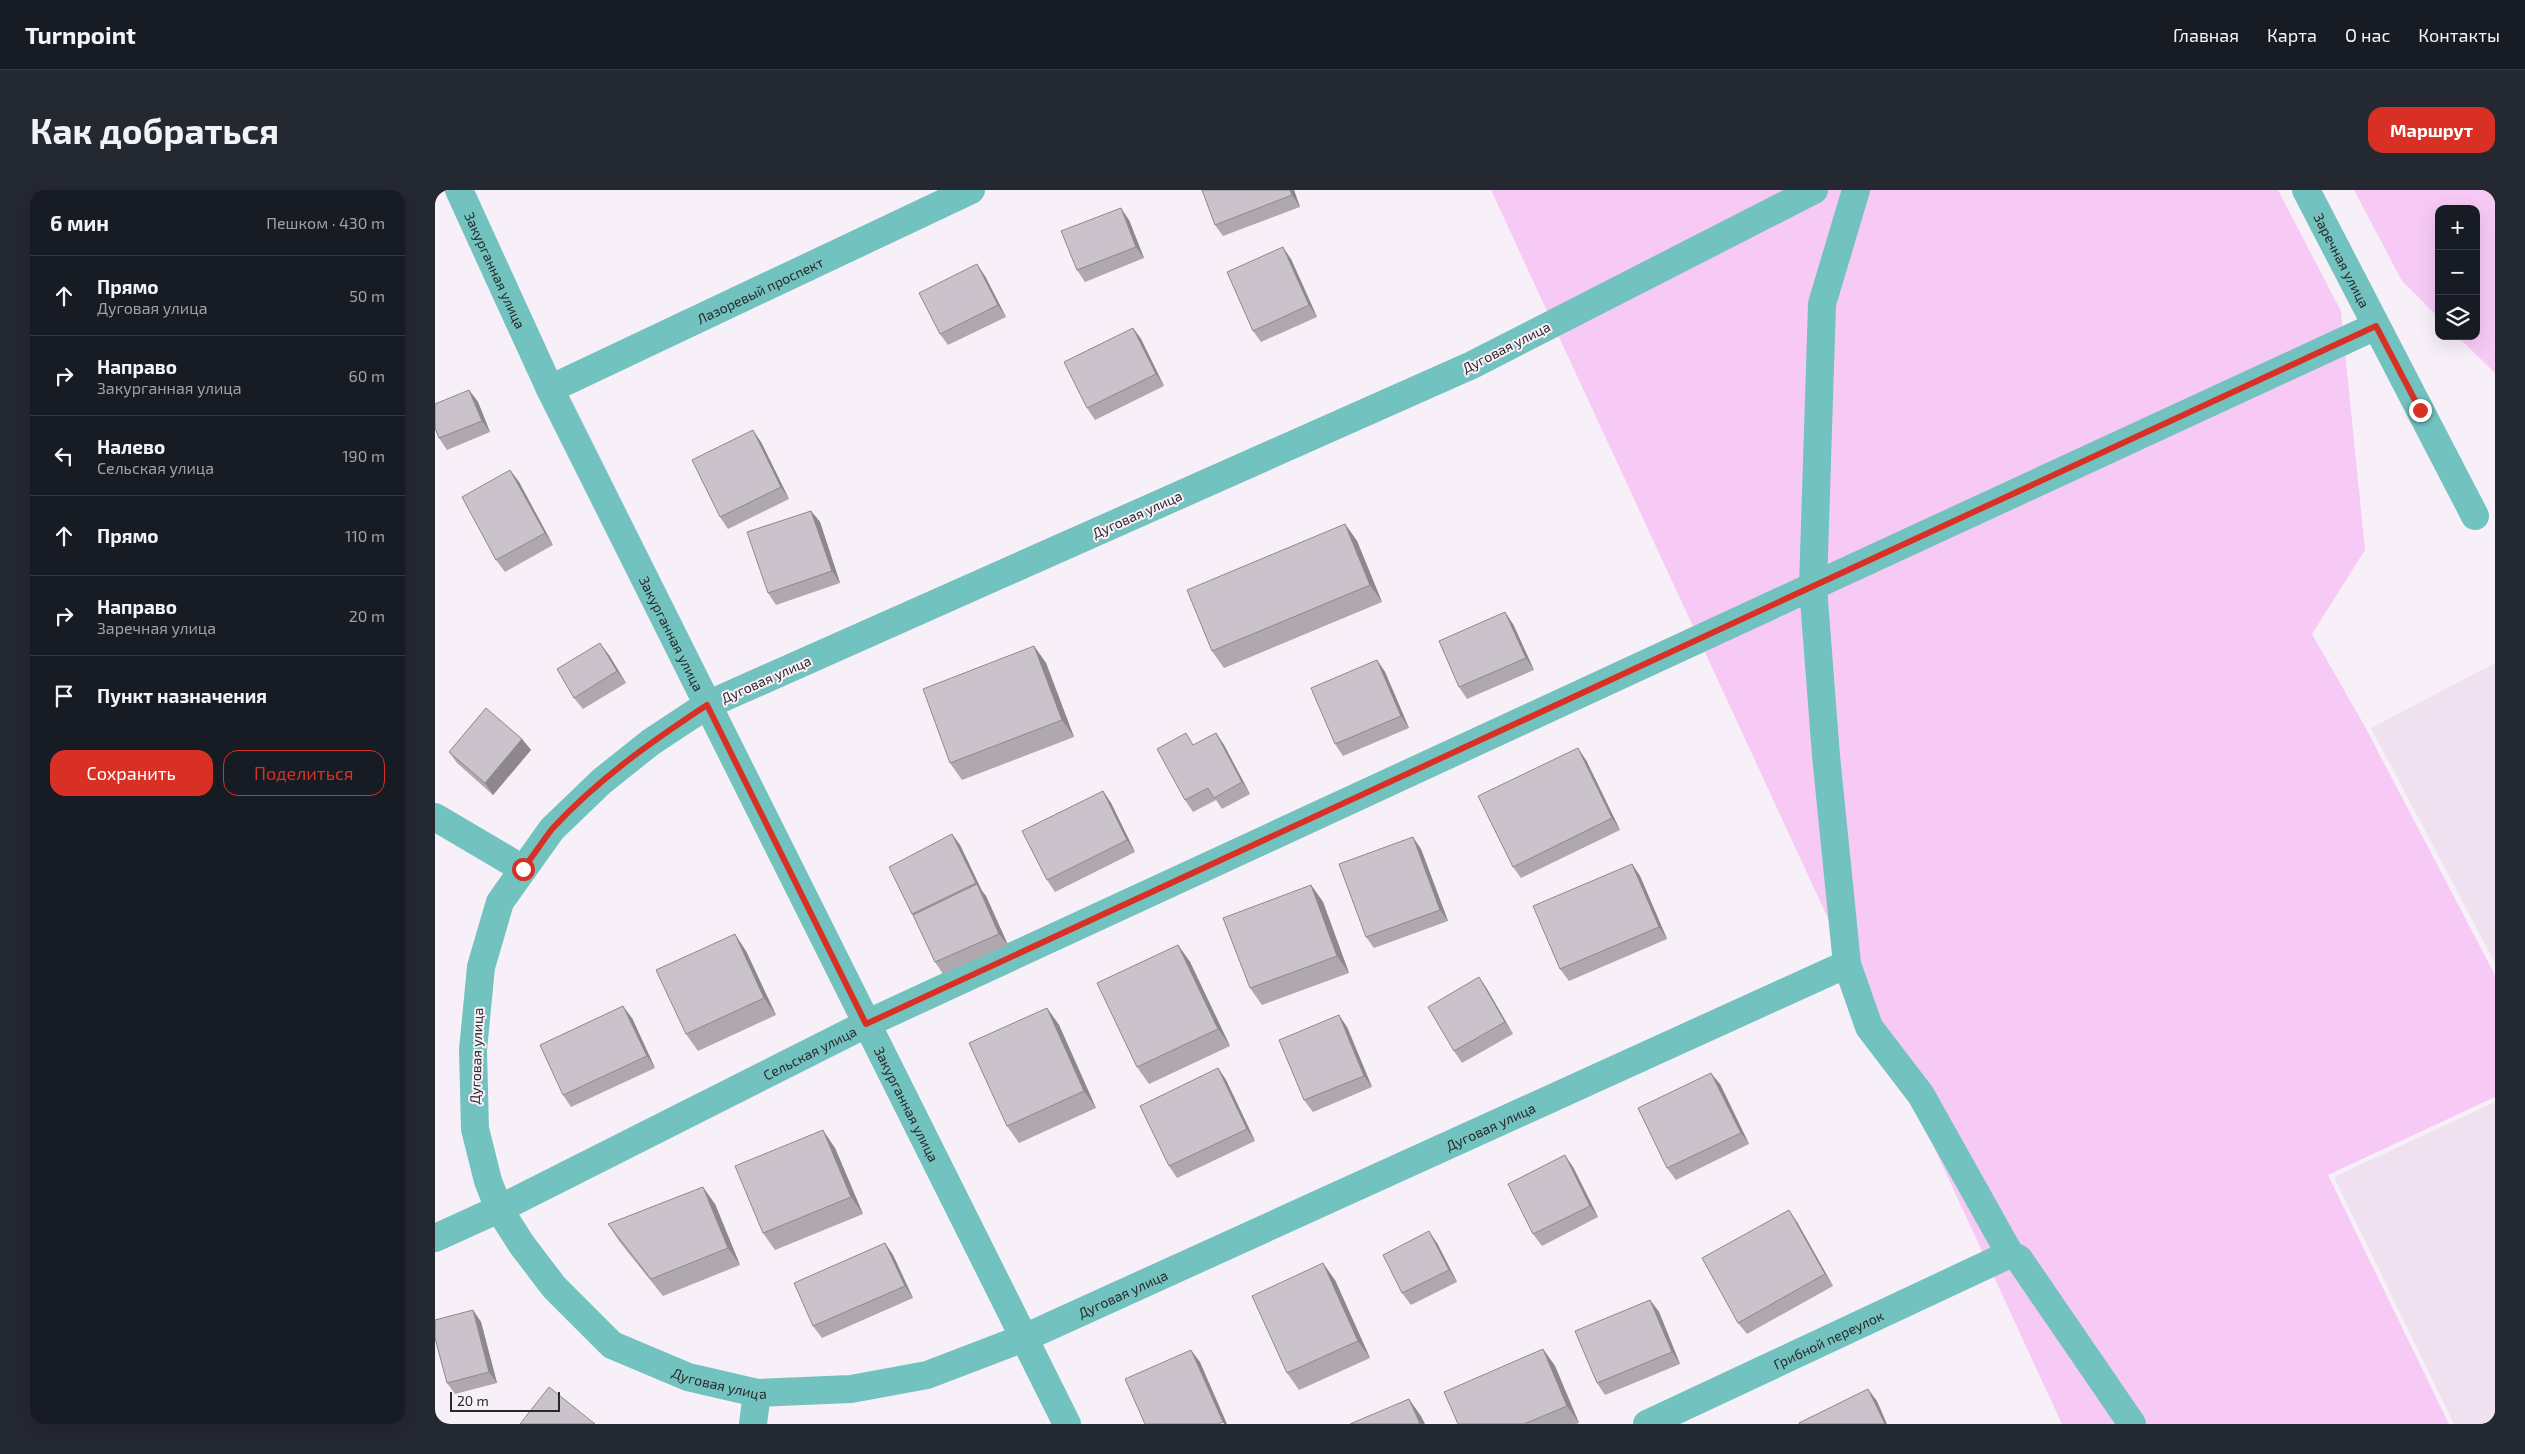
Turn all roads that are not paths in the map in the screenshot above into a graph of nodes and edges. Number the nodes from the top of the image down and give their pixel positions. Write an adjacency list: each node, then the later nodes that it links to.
1 (459, 190): 7 (street, Закурганная улица)
2 (971, 190): 7 (street, Лазоревый проспект)
3 (1815, 190): 10 (street, Дуговая улица)
4 (1856, 190): 9 (street)
5 (2306, 190): 6 (street, Заречная улица)
6 (2376, 326): 8 (street, Заречная улица); 9 (street, Сельская улица)
7 (550, 389): 10 (street, Закурганная улица)
8 (2475, 516)
9 (1813, 587): 13 (street); 14 (street, Сельская улица)
10 (707, 705): 12 (street, Дуговая улица); 14 (street, Закурганная улица)
11 (435, 817): 12 (street)
12 (523, 869): 15 (street, Дуговая улица)
13 (1847, 964): 17 (street); 18 (street, Дуговая улица)
14 (866, 1024): 15 (street, Сельская улица); 18 (street, Закурганная улица)
15 (499, 1209): 16 (street, Сельская улица); 19 (street, Дуговая улица)
16 (435, 1238)
17 (2010, 1254): 22 (street, Грибной переулок); 23 (street)
18 (1024, 1338): 19 (street, Дуговая улица); 21 (street, Закурганная улица)
19 (757, 1393): 20 (street)
20 (753, 1424)
21 (1067, 1424)
22 (1647, 1424)
23 (2132, 1424)

